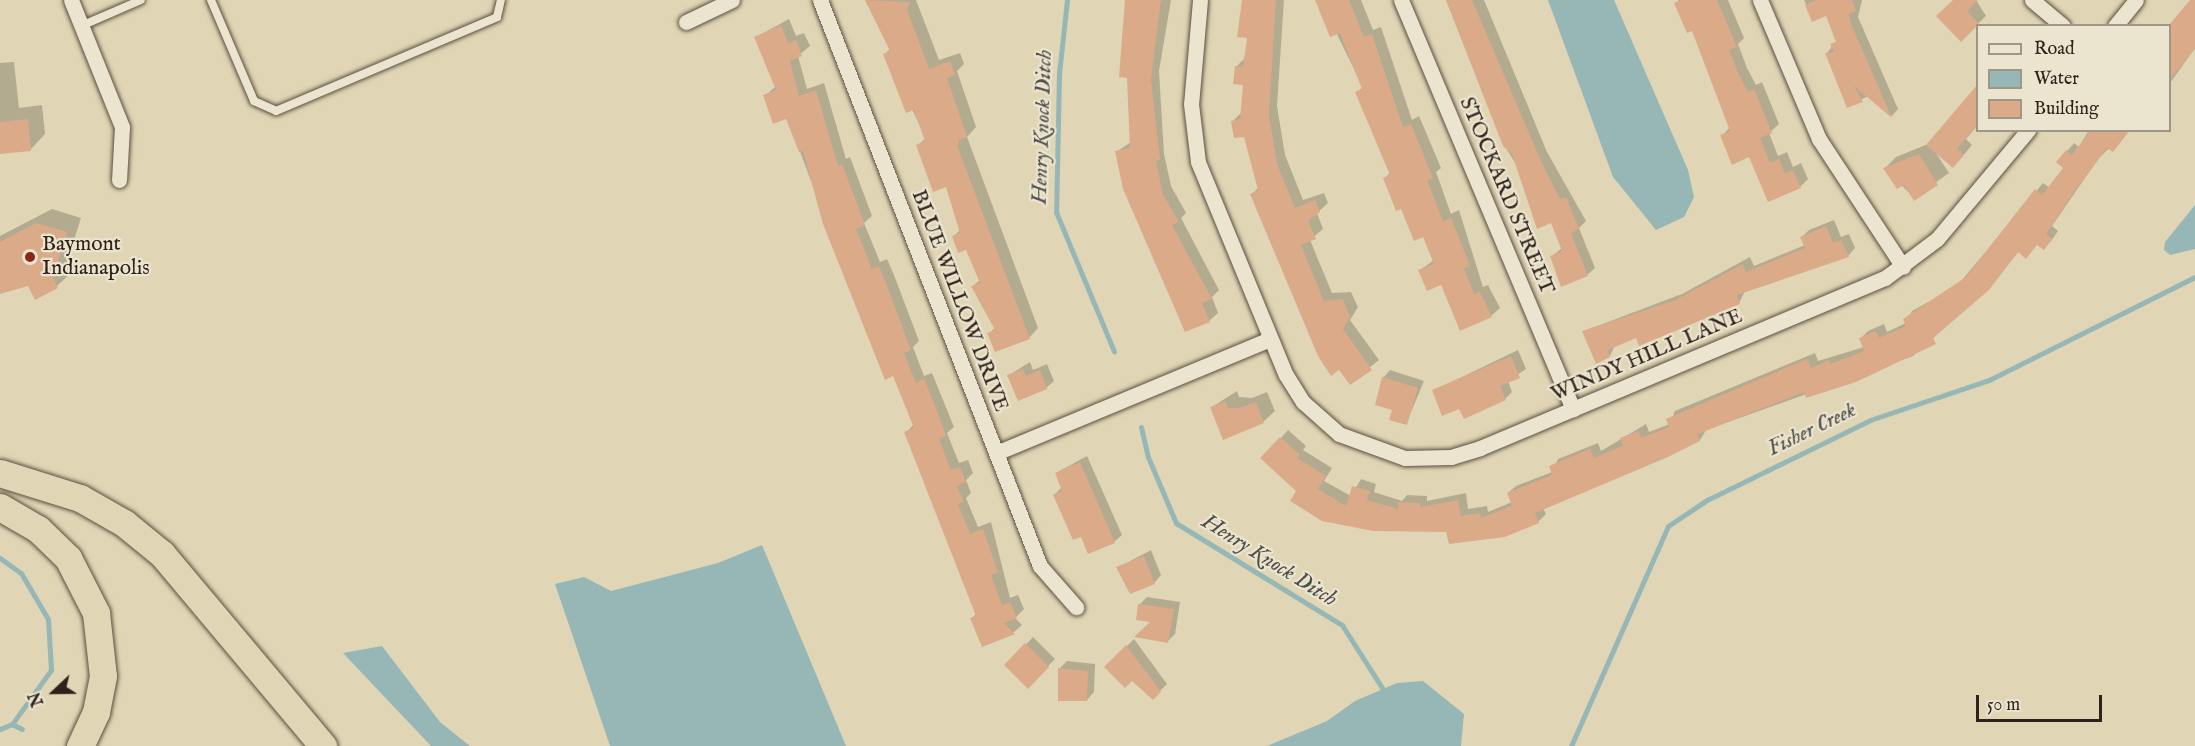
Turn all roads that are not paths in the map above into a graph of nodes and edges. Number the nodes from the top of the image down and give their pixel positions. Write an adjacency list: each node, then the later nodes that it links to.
1 (71, 0): 15 (street)
2 (141, 0): 15 (lane)
3 (211, 0): 4 (lane)
4 (501, 0)
5 (732, 0): 12 (street)
6 (820, 0): 21 (street, BLUE WILLOW DRIVE)
7 (1200, 0): 19 (street, WINDY HILL LANE)
8 (1401, 0): 20 (street, STOCKARD STREET)
9 (1760, 0): 18 (street)
10 (2032, 0): 13 (street)
11 (2136, 0): 14 (street)
12 (686, 22)
13 (2061, 24)
14 (2117, 24)
15 (81, 26): 17 (street)
16 (2026, 132): 18 (street, WINDY HILL LANE)
17 (119, 180)
18 (1903, 267): 20 (street, WINDY HILL LANE)
19 (1270, 339): 20 (street, WINDY HILL LANE); 21 (street)
20 (1573, 409)
21 (996, 453): 24 (street, BLUE WILLOW DRIVE)
22 (0, 473): 26 (highway)
23 (0, 507): 25 (highway)
24 (1076, 607)
25 (81, 746)
26 (323, 746)

